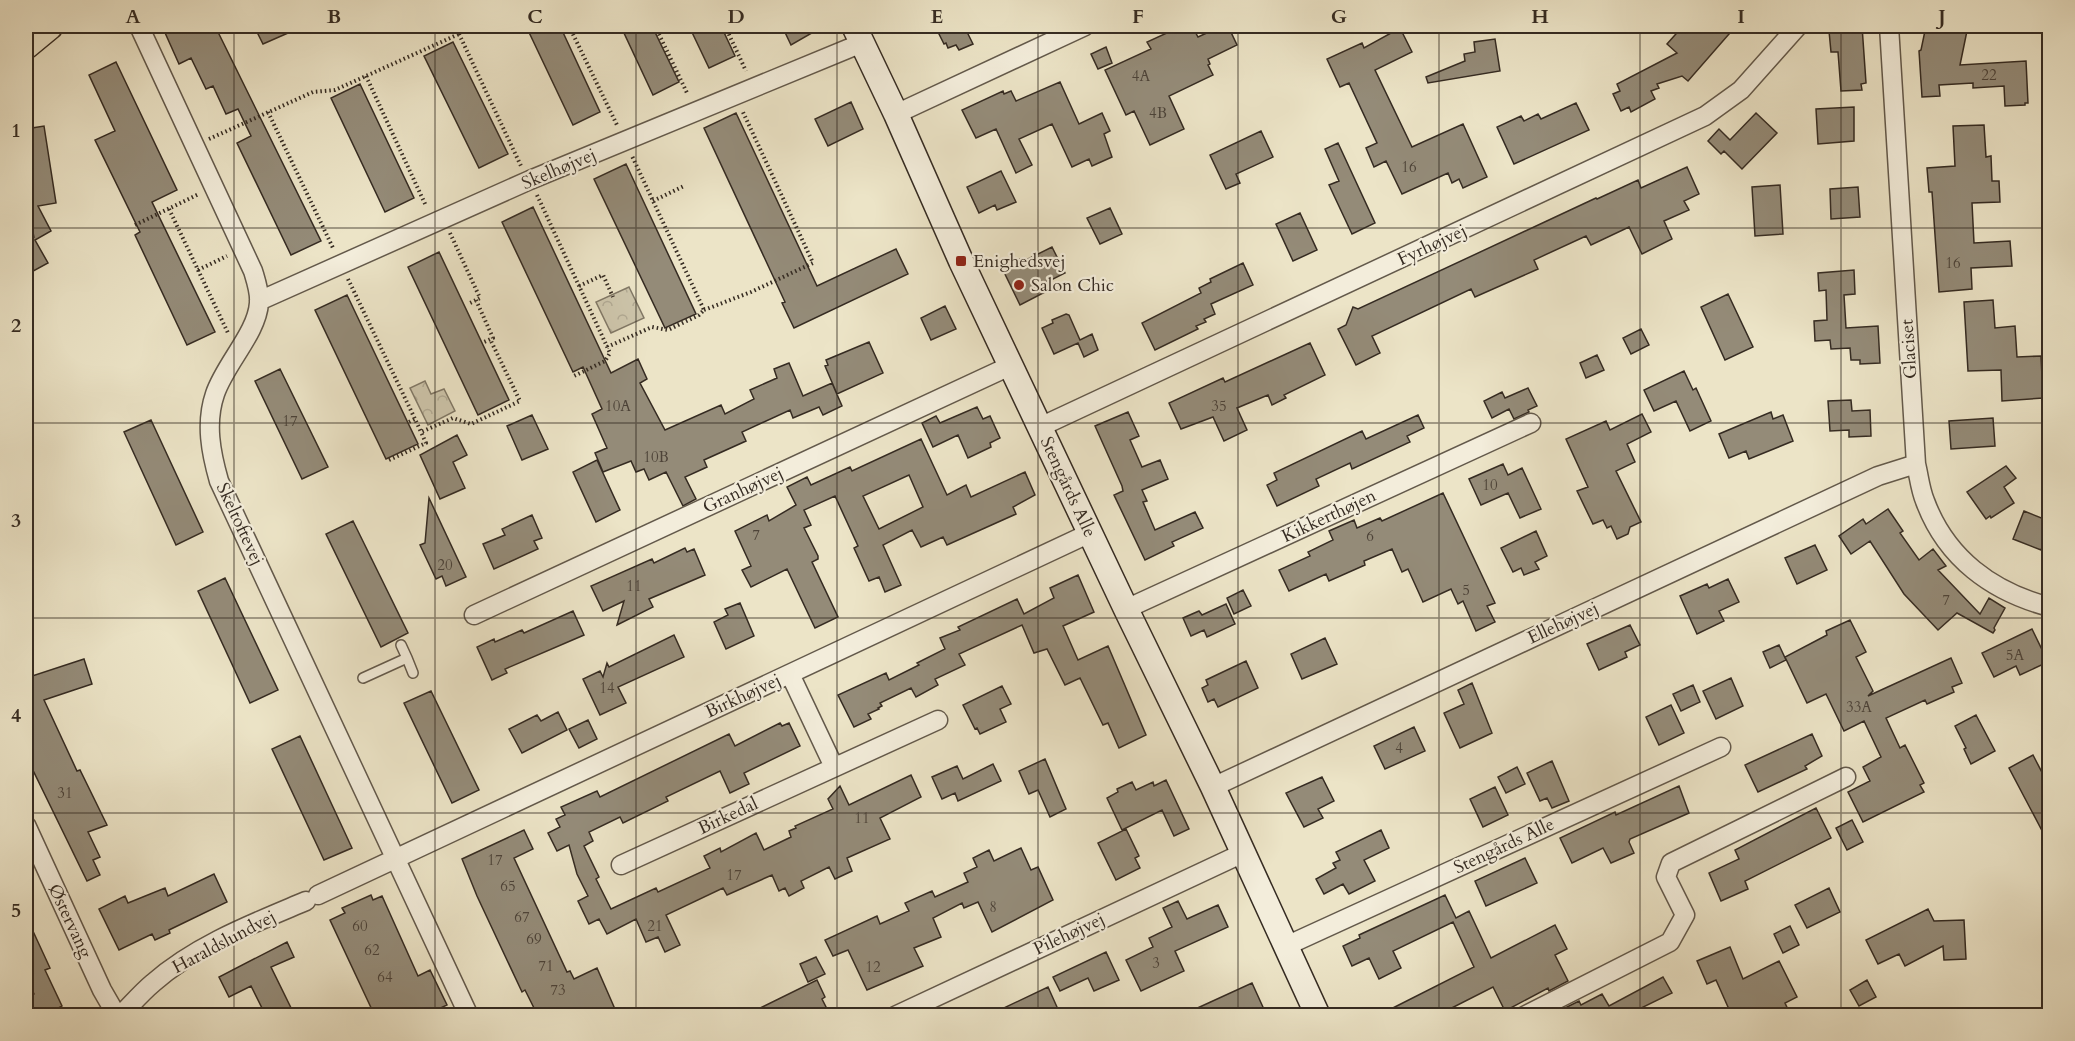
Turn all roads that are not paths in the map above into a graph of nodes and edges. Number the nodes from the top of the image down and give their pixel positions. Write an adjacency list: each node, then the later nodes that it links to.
1 (49, 26): 7 (main road)
2 (139, 26): 9 (street, Skeltoftevej)
3 (1085, 26): 8 (street)
4 (1798, 26): 12 (street, Fyrhøjvej)
5 (1889, 26): 13 (street, Glaciset)
6 (858, 34): 8 (street, Stengårds Alle); 9 (street, Skelhøjvej)
7 (26, 45)
8 (896, 114): 10 (street, Stengårds Alle)
9 (259, 301): 30 (street, Skeltoftevej)
10 (1012, 365): 12 (street, Stengårds Alle); 17 (street, Granhøjvej)
11 (1532, 423): 16 (street, Kikkerthøjen)
12 (1040, 427): 14 (street, Stengårds Alle)
13 (1916, 464): 15 (street, Glaciset); 27 (street, Ellehøjvej)
14 (1090, 533): 16 (street, Stengårds Alle); 21 (street, Birkhøjvej)
15 (2049, 608)
16 (1126, 609): 27 (street, Stengårds Alle)
17 (474, 615)
18 (400, 645): 19 (lane)
19 (407, 658): 20 (lane); 22 (lane)
20 (413, 673)
21 (789, 674): 25 (street); 30 (street, Birkhøjvej)
22 (363, 678)
23 (938, 720): 25 (street, Birkedal)
24 (1721, 747): 32 (street, Stengårds Alle)
25 (834, 767): 31 (street, Birkedal)
26 (1846, 777): 37 (street)
27 (1213, 787): 29 (street, Stengårds Alle)
28 (26, 825): 33 (street, Østervang)
29 (1243, 853): 32 (street, Stengårds Alle); 35 (street, Pilehøjvej)
30 (395, 858): 33 (street, Haraldslundvej); 34 (street, Skeltoftevej)
31 (621, 864)
32 (1286, 946): 36 (street, Stengårds Alle)
33 (118, 1016)
34 (469, 1016)
35 (895, 1016)
36 (1318, 1016)
37 (1524, 1016)

